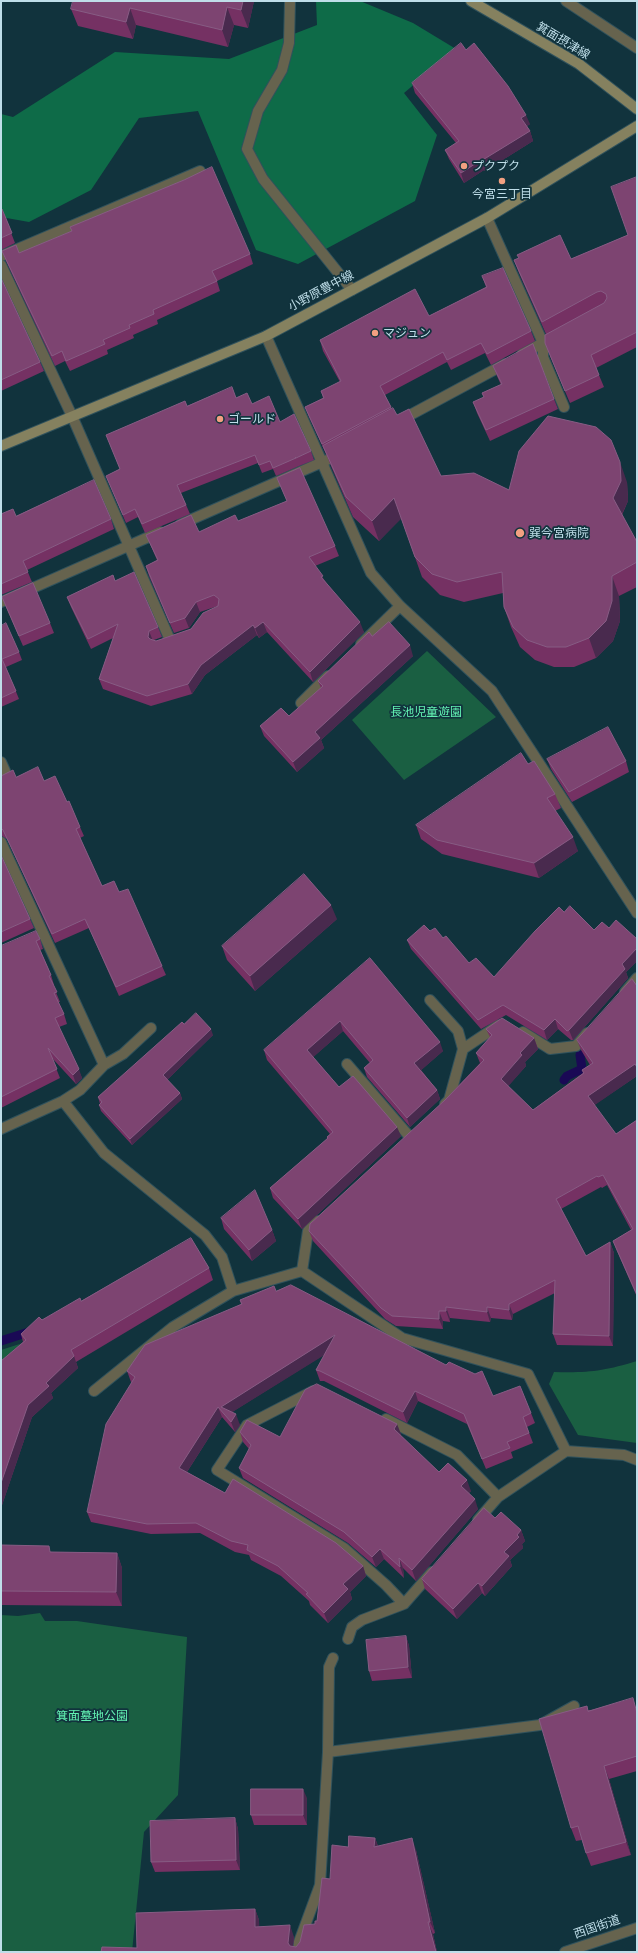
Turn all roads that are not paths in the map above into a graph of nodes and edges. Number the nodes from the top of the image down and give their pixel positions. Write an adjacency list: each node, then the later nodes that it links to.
1 (290, 1): 11 (street)
2 (471, 1): 5 (street, 箕面摂津線)
3 (566, 1): 4 (street)
4 (637, 48)
5 (637, 110)
6 (637, 126): 8 (street, 小野原豊中線)
7 (200, 171): 9 (street)
8 (487, 218): 11 (street, 小野原豊中線); 14 (street)
9 (1, 256)
10 (1, 265): 16 (street)
11 (352, 290): 13 (street, 小野原豊中線)
12 (563, 332): 14 (street)
13 (266, 336): 16 (street, 小野原豊中線); 20 (street)
14 (543, 343): 15 (street); 17 (street)
15 (564, 407)
16 (72, 416): 18 (street, 小野原豊中線); 21 (street)
17 (391, 425)
18 (1, 446)
19 (336, 455): 20 (street)
20 (322, 462): 21 (street); 23 (street)
21 (129, 546): 22 (street); 25 (street)
22 (1, 602)
23 (400, 606): 27 (street); 33 (street)
24 (182, 637): 25 (street)
25 (170, 640): 26 (street)
26 (158, 645)
27 (356, 649)
28 (334, 671): 29 (street)
29 (301, 703)
30 (1, 762): 31 (street)
31 (1, 773)
32 (1, 842): 40 (street)
33 (637, 913)
34 (637, 978): 36 (street)
35 (430, 1000): 39 (street)
36 (616, 1001)
37 (596, 1024): 39 (street)
38 (151, 1028): 40 (street)
39 (463, 1049): 43 (street)
40 (104, 1064): 42 (street)
41 (347, 1064): 45 (street)
42 (63, 1102): 44 (street); 48 (street)
43 (437, 1111)
44 (1, 1129)
45 (409, 1136)
46 (325, 1215): 47 (street)
47 (302, 1271): 48 (street); 52 (street)
48 (233, 1291): 50 (street)
49 (321, 1387): 57 (street)
50 (94, 1391)
51 (375, 1414): 54 (street)
52 (566, 1451): 53 (street); 54 (street)
53 (637, 1460)
54 (498, 1497): 55 (street)
55 (473, 1526)
56 (437, 1566): 57 (street)
57 (404, 1604): 58 (street)
58 (348, 1639)
59 (333, 1658): 61 (street)
60 (574, 1706): 61 (street)
61 (328, 1752): 63 (street)
62 (637, 1928): 64 (street, 西国街道)
63 (298, 1952)
64 (565, 1952)

